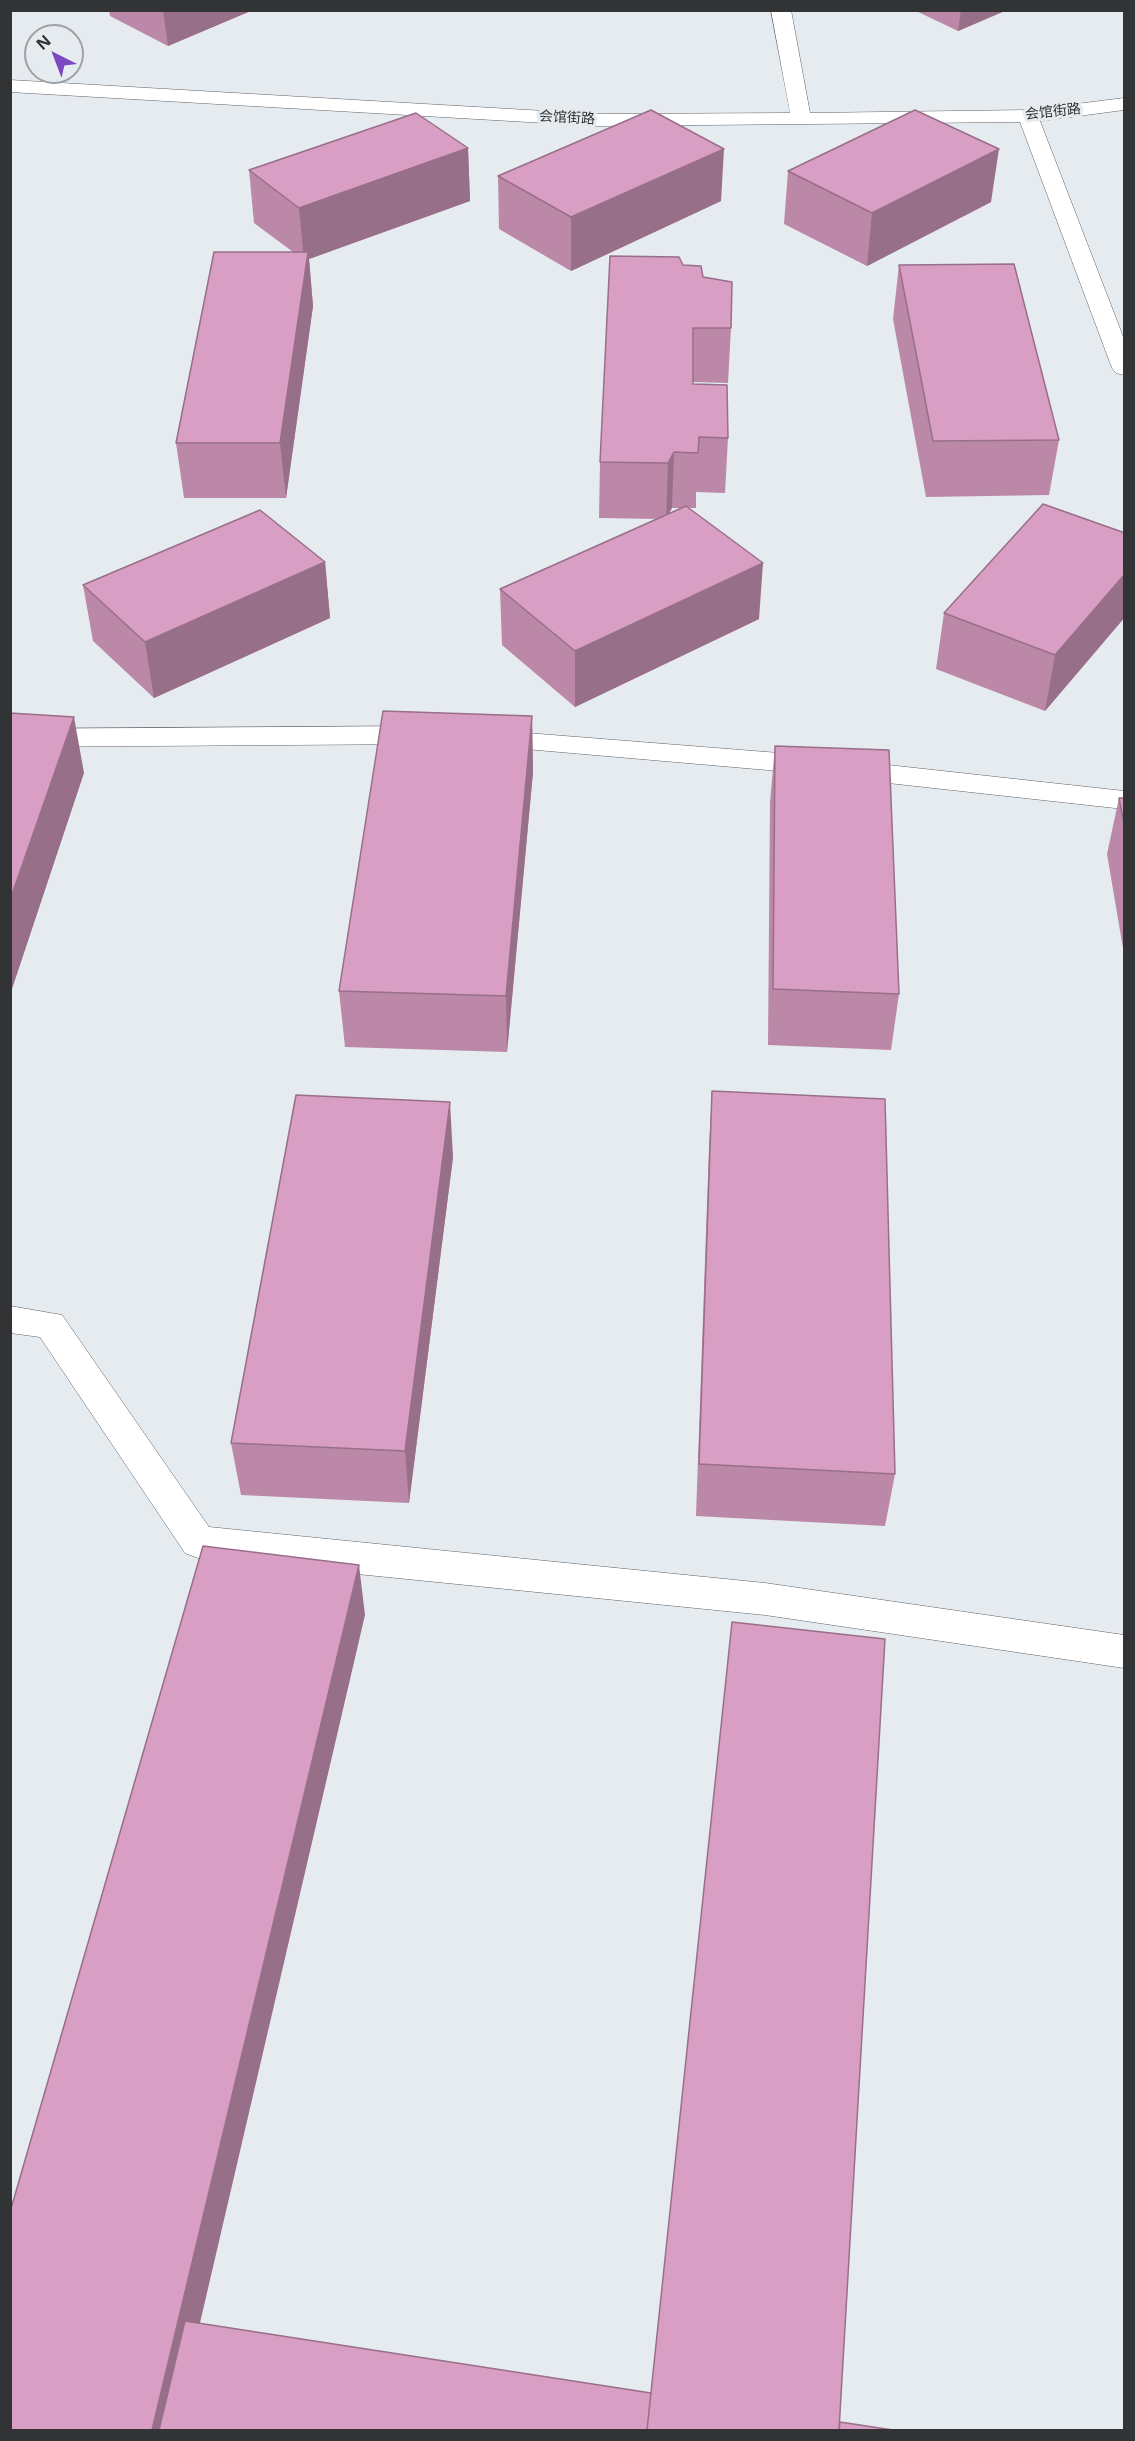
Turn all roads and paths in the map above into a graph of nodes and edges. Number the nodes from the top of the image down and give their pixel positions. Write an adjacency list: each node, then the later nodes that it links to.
1 (781, 10): 5 (street)
2 (10, 86): 5 (street, 会馆街路)
3 (1125, 105): 4 (street, 会馆街路)
4 (1028, 116): 5 (street, 会馆街路); 6 (street)
5 (801, 119)
6 (1125, 368)
7 (10, 738): 8 (street)
8 (1125, 800)
9 (10, 1319): 10 (street)
10 (1125, 1652)

